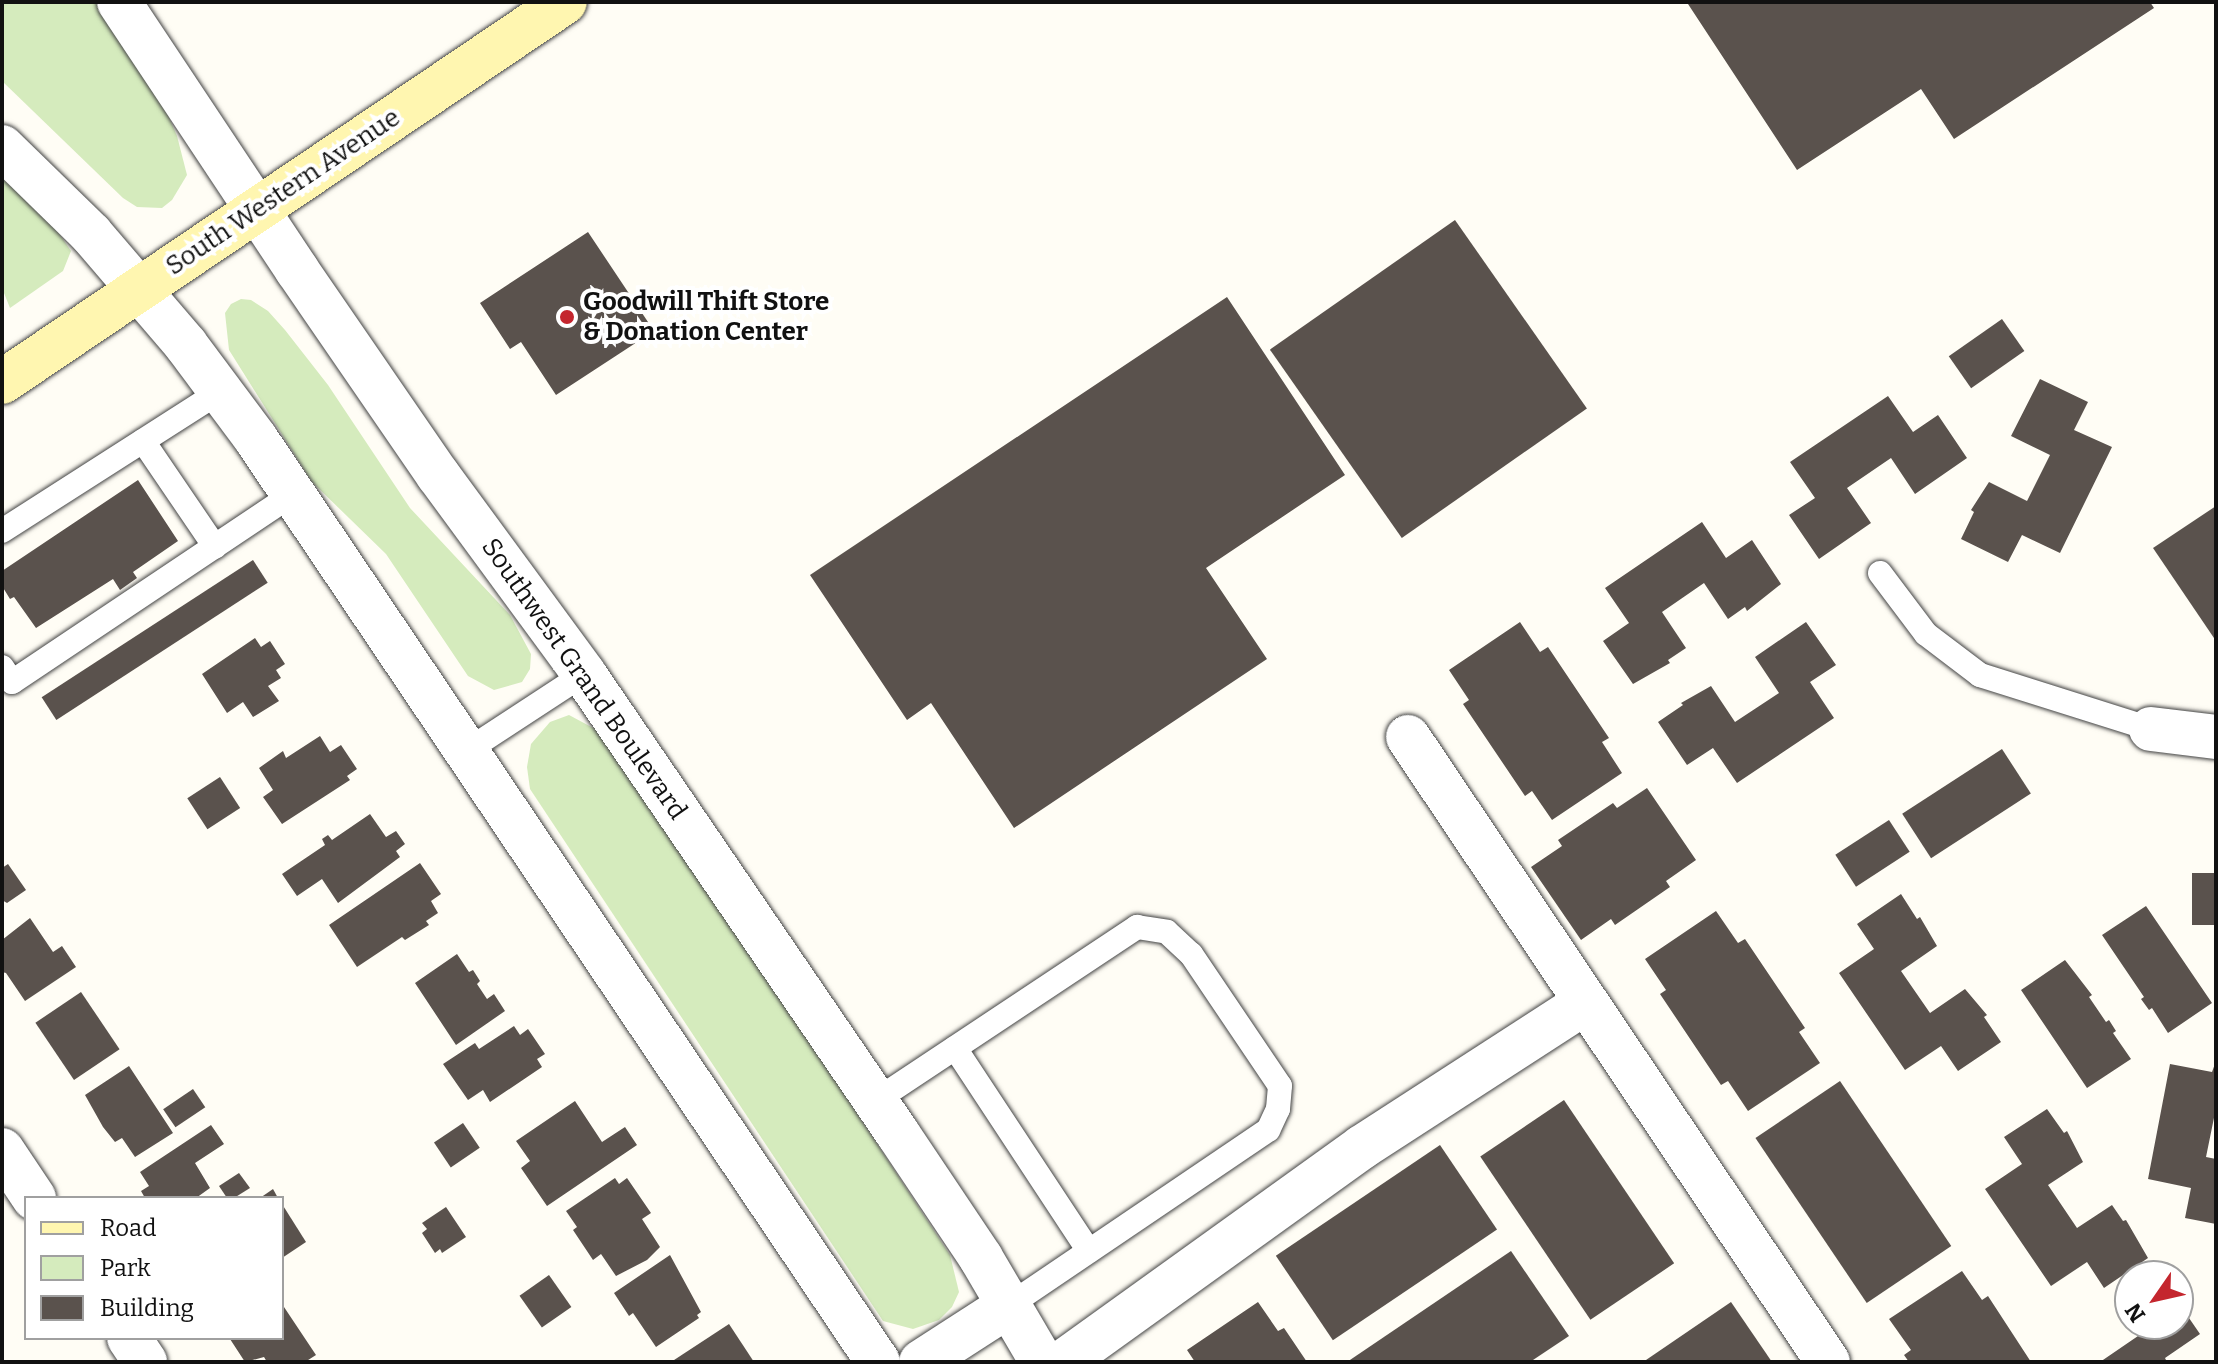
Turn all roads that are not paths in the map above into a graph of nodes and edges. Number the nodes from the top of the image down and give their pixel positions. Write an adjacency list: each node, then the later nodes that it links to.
1 (119, 2): 4 (street, Southwest Grand Boulevard)
2 (565, 2): 4 (main road, South Western Avenue)
3 (2, 147): 5 (street)
4 (258, 208): 5 (main road, South Western Avenue); 14 (street, Southwest Grand Boulevard)
5 (139, 290): 6 (main road, South Western Avenue); 7 (street)
6 (3, 379)
7 (221, 391): 8 (lane); 9 (street)
8 (143, 441): 10 (lane); 11 (lane)
9 (293, 494): 11 (lane); 18 (street)
10 (2, 531)
11 (215, 547): 13 (lane)
12 (1880, 573): 15 (lane)
13 (2, 667)
14 (584, 674): 18 (lane); 21 (street, Southwest Grand Boulevard)
15 (2151, 729): 17 (street)
16 (1408, 737): 19 (street)
17 (2216, 737)
18 (468, 750): 28 (street)
19 (1585, 1003): 31 (street); 32 (street)
20 (955, 1048): 21 (lane); 24 (lane); 24 (lane)
21 (875, 1101): 25 (street, Southwest Grand Boulevard)
22 (2, 1150): 23 (street)
23 (33, 1196)
24 (1089, 1251): 25 (lane)
25 (1008, 1306): 29 (street); 30 (street, Southwest Grand Boulevard)
26 (130, 1340): 27 (street)
27 (145, 1362)
28 (878, 1362)
29 (921, 1362)
30 (1042, 1362)
31 (1063, 1362)
32 (1828, 1362)

